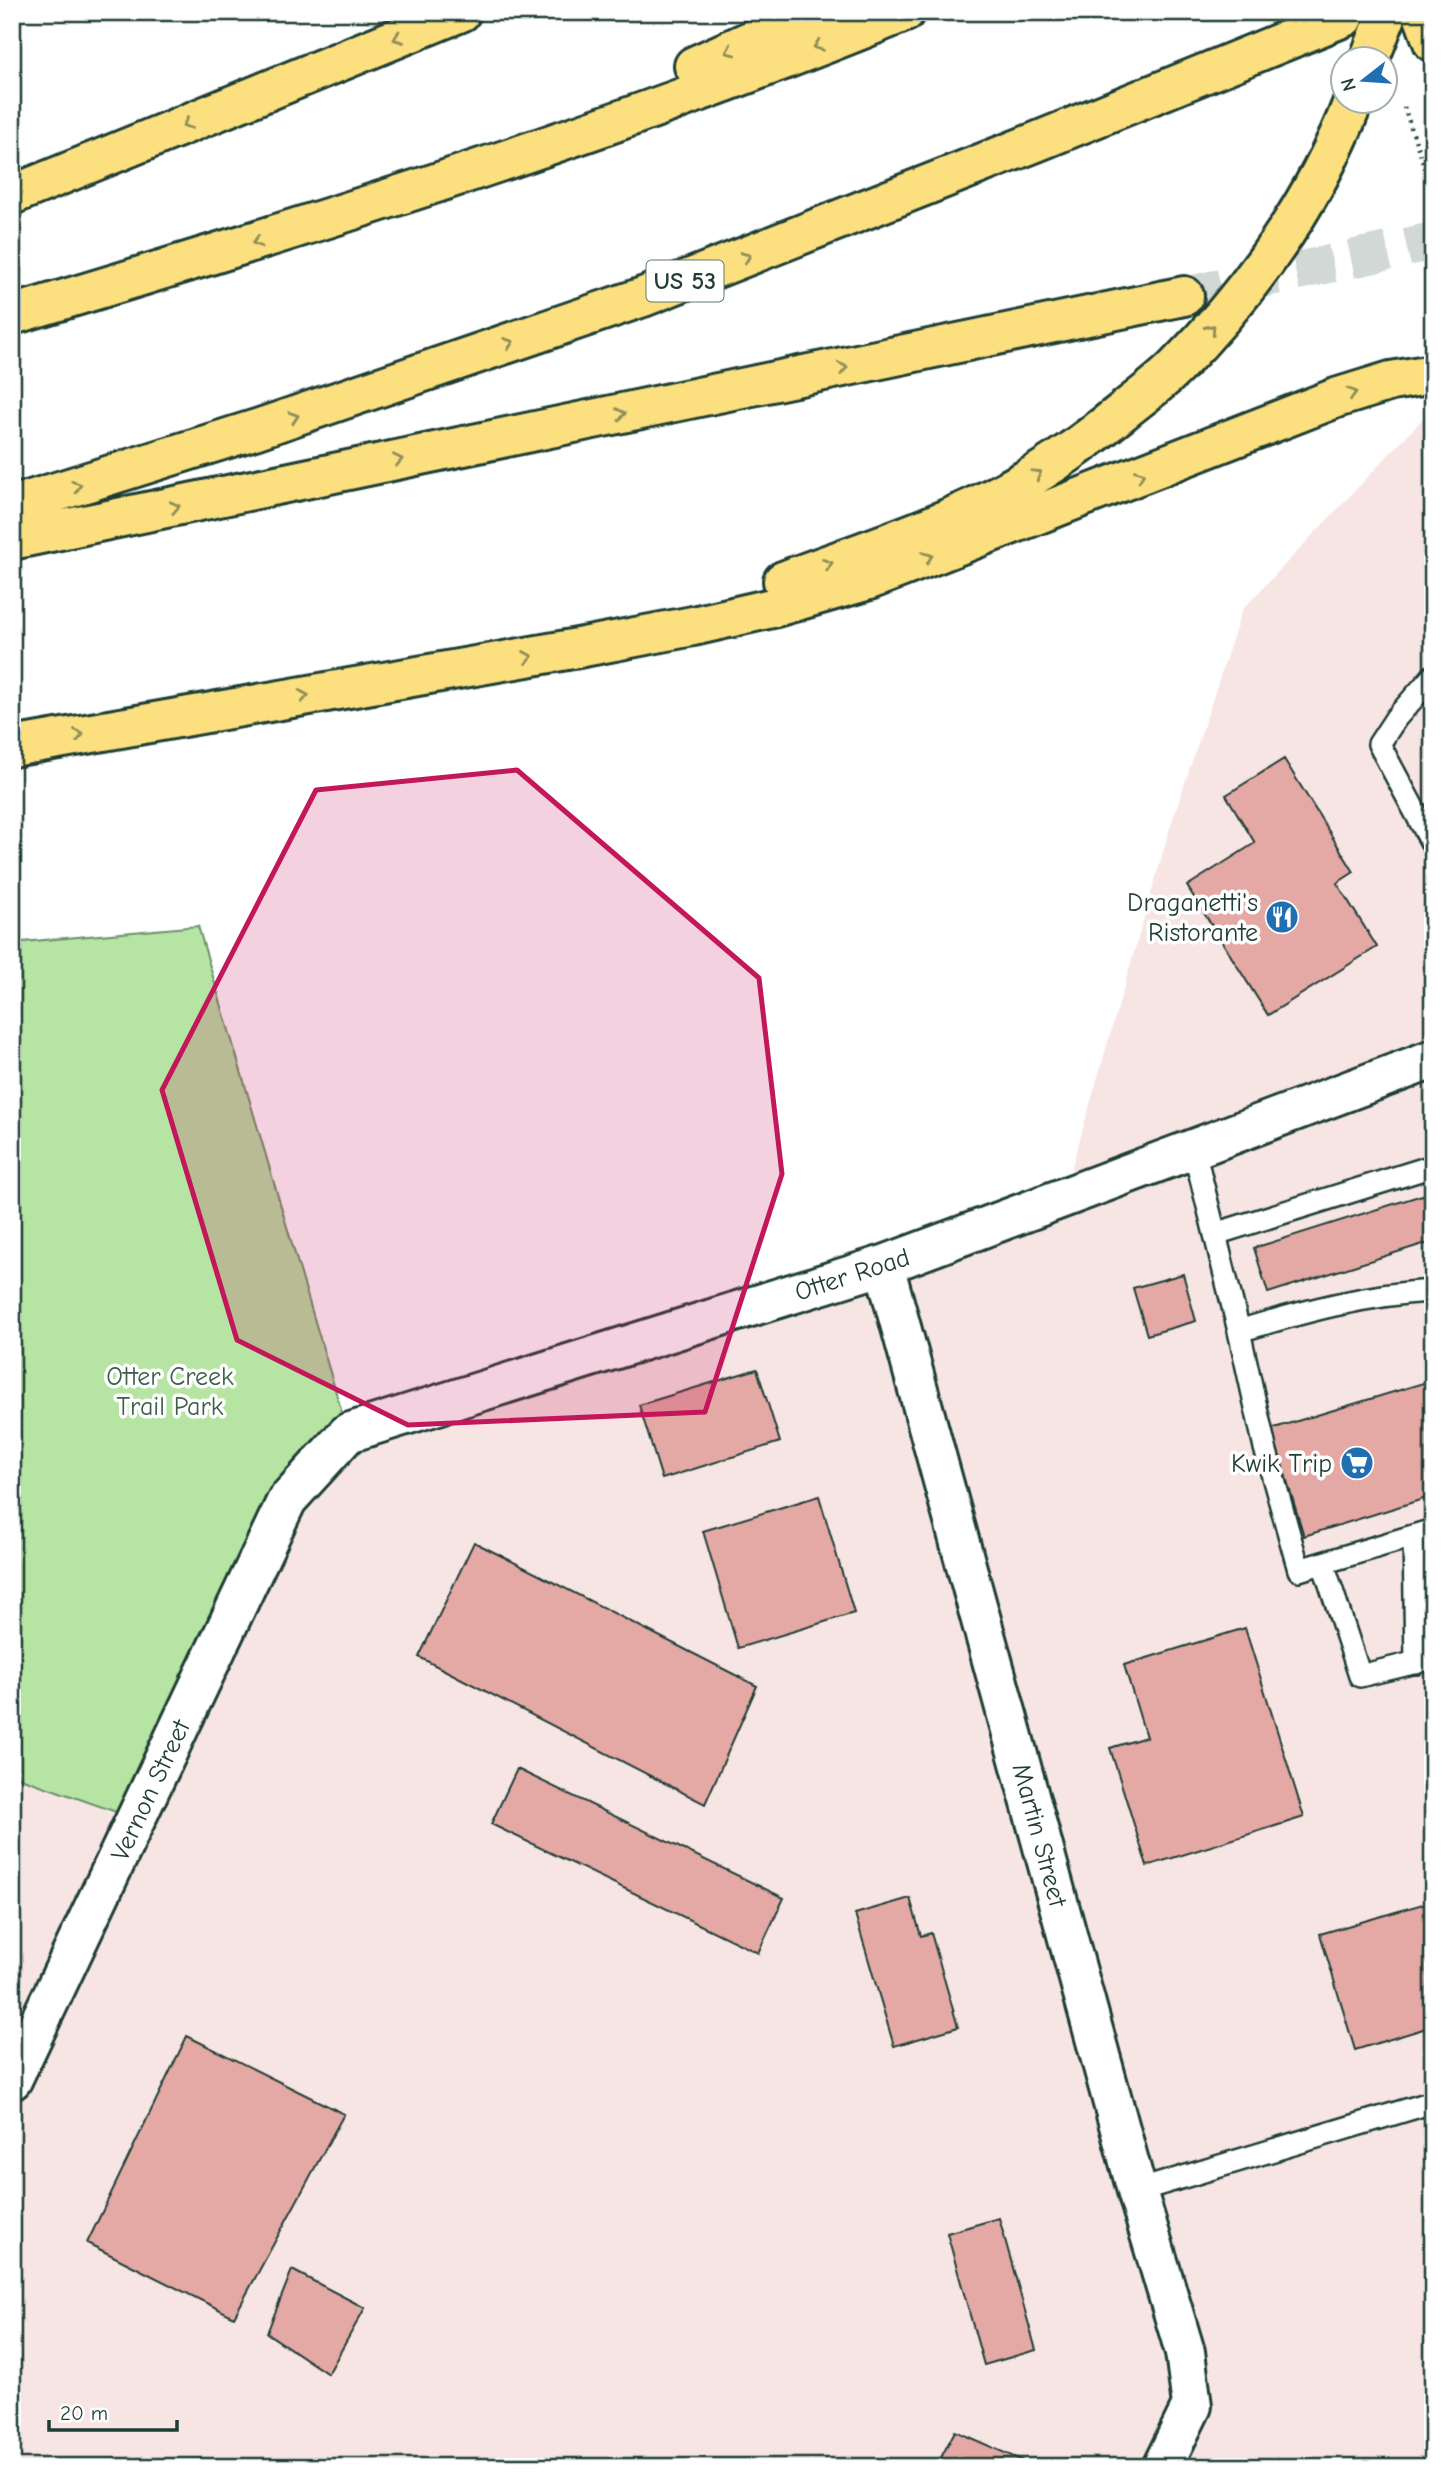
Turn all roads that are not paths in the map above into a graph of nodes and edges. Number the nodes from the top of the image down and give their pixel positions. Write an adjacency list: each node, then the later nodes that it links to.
1 (461, 12): 10 (main road, one-way to 10)
2 (814, 12): 11 (main road, one-way to 11)
3 (905, 12): 11 (main road, one-way to 11)
4 (1388, 12): 8 (main road)
5 (1422, 12): 7 (main road)
6 (1344, 17): 15 (main road, US 53, one-way to 6)
7 (1433, 41)
8 (1375, 46)
9 (1347, 116): 17 (main road, one-way to 9)
10 (12, 195)
11 (293, 231): 13 (main road, one-way to 13)
12 (1184, 296): 16 (main road, one-way to 12)
13 (12, 315)
14 (1433, 374): 17 (main road, one-way to 14)
15 (12, 506)
16 (12, 540)
17 (578, 648): 19 (main road, one-way to 17)
18 (1433, 676): 20 (lane)
19 (12, 747)
20 (1433, 845)
21 (1433, 1059): 22 (street, Otter Road)
22 (1194, 1150): 24 (lane); 25 (street, Otter Road)
23 (1433, 1166): 24 (lane)
24 (1215, 1234): 27 (lane)
25 (884, 1265): 28 (street, Otter Road); 34 (street, Martin Street)
26 (1433, 1291): 27 (lane)
27 (1239, 1331): 30 (lane)
28 (287, 1500): 32 (street, Vernon Street)
29 (1423, 1533): 30 (lane); 31 (lane)
30 (1323, 1563): 31 (lane)
31 (1424, 1661)
32 (12, 2080)
33 (1433, 2102): 34 (lane)
34 (1137, 2191): 35 (street, Martin Street)
35 (1162, 2467)

